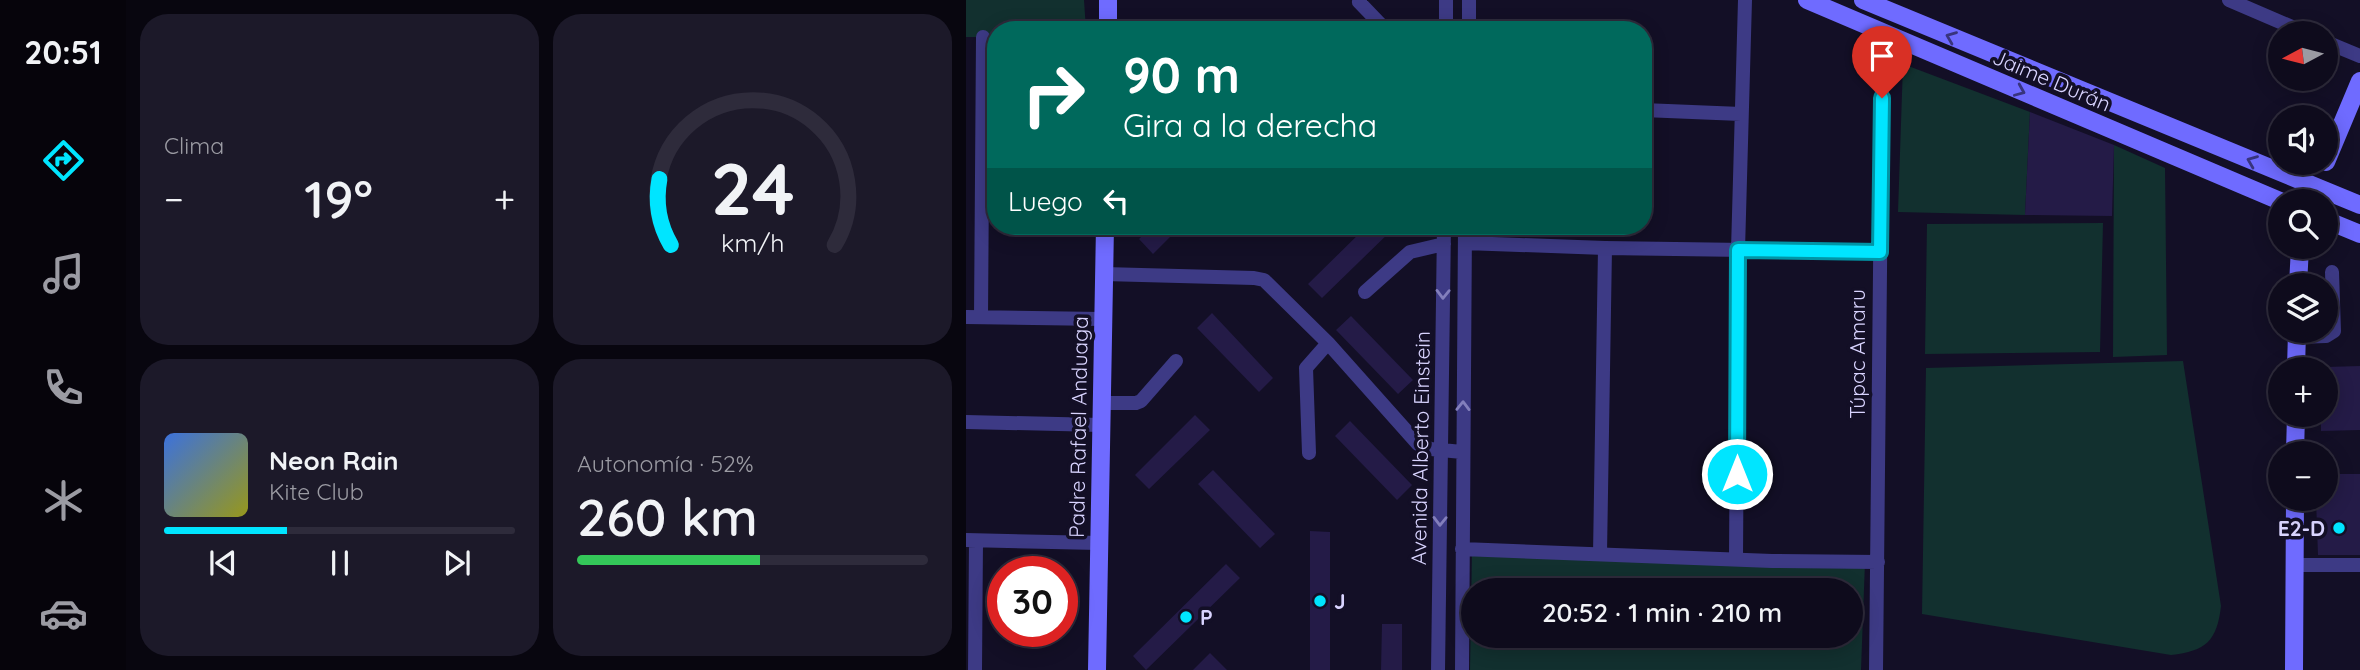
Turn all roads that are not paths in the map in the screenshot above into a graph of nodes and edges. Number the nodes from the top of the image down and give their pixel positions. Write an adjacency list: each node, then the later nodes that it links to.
1 (1108, 0): 10 (street)
2 (1360, 0): 11 (street)
3 (1446, 0): 12 (street)
4 (1469, 0): 13 (street)
5 (1745, 0): 21 (street)
6 (1807, 0): 15 (street, Jaime Durán)
7 (1863, 0): 9 (street)
8 (2238, 2): 14 (street)
9 (1901, 7): 15 (street, Túpac Amaru); 23 (street, one-way to 9)
10 (1108, 21)
11 (1377, 21)
12 (1446, 21)
13 (1469, 21)
14 (2280, 21)
15 (1889, 36): 24 (street, Jaime Durán, one-way to 24); 36 (street, Túpac Amaru)
16 (983, 37): 39 (street)
17 (2338, 46): 18 (street)
18 (2360, 56)
19 (2360, 81): 22 (street)
20 (1652, 110): 21 (street)
21 (1741, 114): 35 (street)
22 (2338, 133)
23 (2301, 189)
24 (2268, 196)
25 (2338, 200): 26 (street)
26 (2360, 205)
27 (2338, 225): 28 (street)
28 (2360, 234)
29 (1105, 235): 37 (street, Padre Rafael Anduaga)
30 (1444, 235): 33 (street, Avenida Alberto Einstein)
31 (1465, 235): 32 (street, Avenida Alberto Einstein)
32 (1465, 243): 34 (street); 47 (street, Avenida Alberto Einstein, one-way to 32)
33 (1444, 244): 38 (street); 46 (street, Avenida Alberto Einstein, one-way to 46)
34 (1605, 248): 35 (street); 53 (street)
35 (1738, 250): 36 (street); 54 (street)
36 (1880, 252): 55 (street, Túpac Amaru)
37 (1104, 274): 40 (street, Padre Rafael Anduaga); 41 (street)
38 (1365, 292)
39 (974, 317): 40 (street)
40 (1102, 319): 43 (street, Padre Rafael Anduaga)
41 (1328, 343): 46 (street); 48 (street)
42 (1176, 361): 43 (street)
43 (1102, 403): 45 (street, Padre Rafael Anduaga)
44 (966, 422): 45 (street)
45 (1101, 425): 51 (street, Padre Rafael Anduaga)
46 (1442, 451): 47 (street); 60 (street, Avenida Alberto Einstein, one-way to 60)
47 (1462, 452): 52 (street, Avenida Alberto Einstein)
48 (1309, 453)
49 (2295, 511): 56 (street)
50 (971, 541): 51 (street); 58 (street)
51 (1099, 543): 59 (street, Padre Rafael Anduaga)
52 (1462, 549): 53 (street); 61 (street, Avenida Alberto Einstein)
53 (1600, 554): 54 (street)
54 (1736, 558): 55 (street)
55 (1878, 562): 62 (street, Túpac Amaru)
56 (2295, 565): 57 (street); 63 (street)
57 (2360, 565)
58 (972, 665)
59 (1097, 670)
60 (1438, 670)
61 (1462, 670)
62 (1876, 670)
63 (2294, 670)

